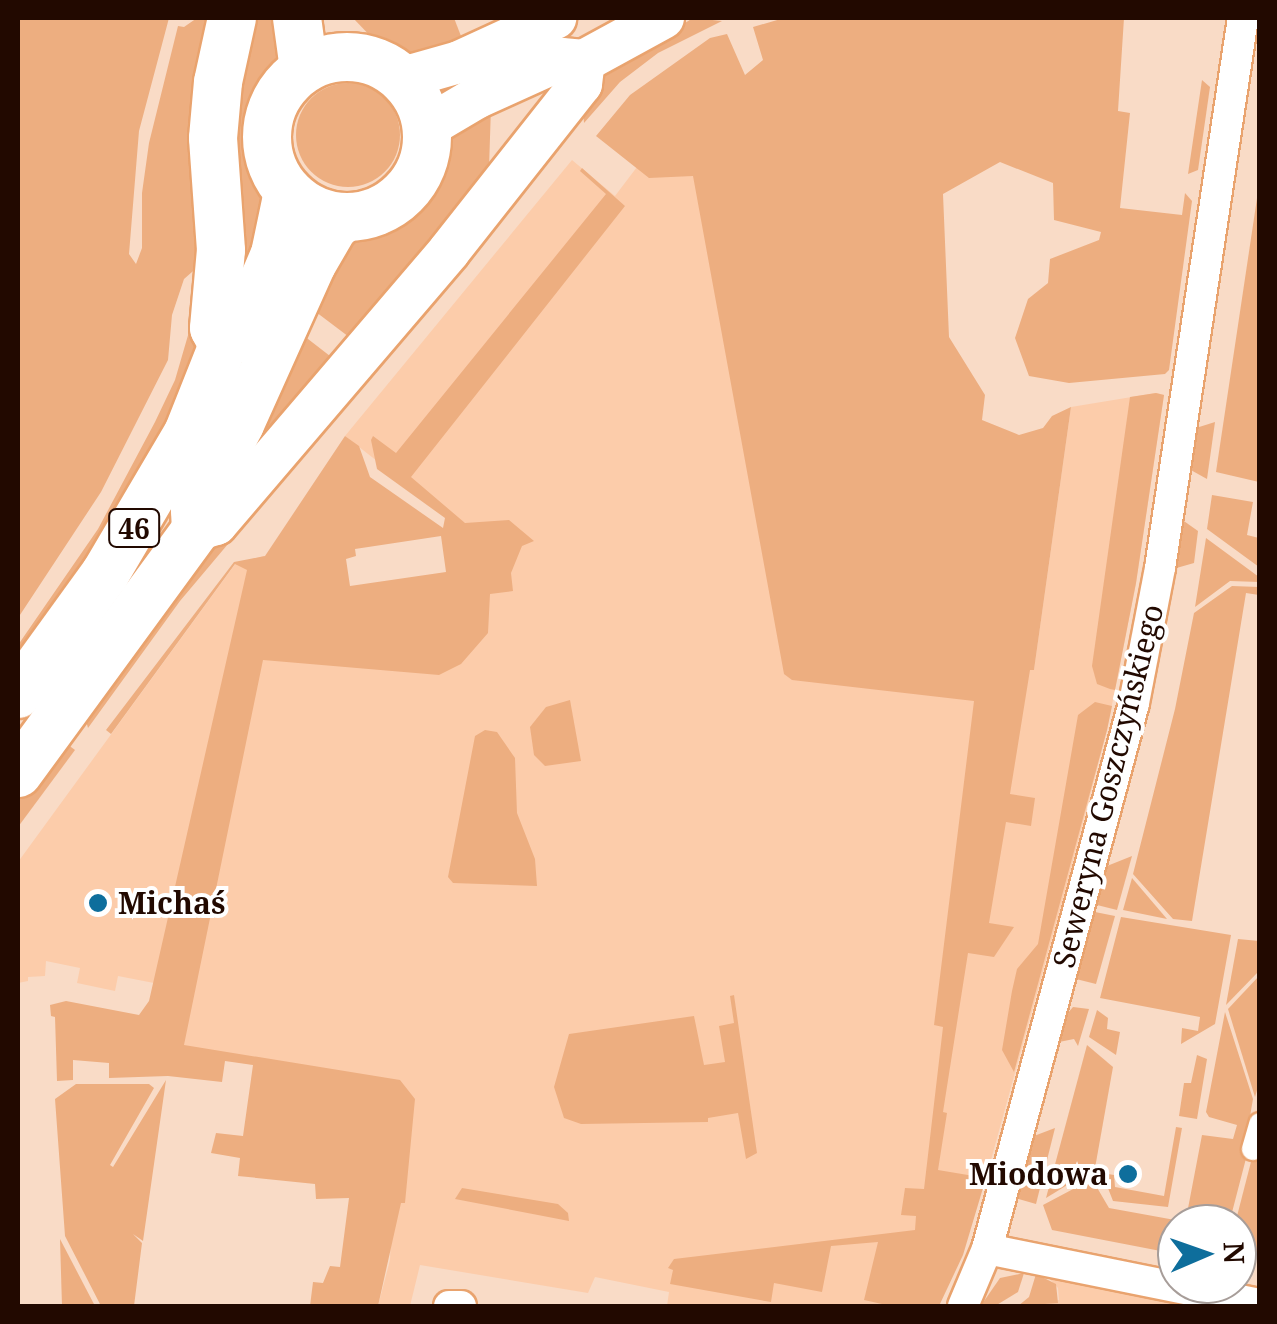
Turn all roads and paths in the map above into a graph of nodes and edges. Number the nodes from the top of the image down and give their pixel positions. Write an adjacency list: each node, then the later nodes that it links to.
1 (232, 18): 13 (main road)
2 (297, 18): 8 (main road)
3 (555, 18): 9 (main road)
4 (662, 18): 7 (main road)
5 (1244, 18): 19 (street, Seweryna Goszczyńskiego)
6 (341, 37): 8 (main road); 9 (main road)
7 (584, 61): 10 (main road); 14 (main road)
8 (304, 69): 11 (main road)
9 (403, 78): 10 (main road)
10 (427, 127): 12 (main road)
11 (288, 192): 12 (main road); 13 (main road, 46)
12 (346, 217): 14 (main road, 46)
13 (223, 345): 15 (main road, 46)
14 (196, 530): 16 (main road, 46)
15 (18, 694)
16 (18, 773)
17 (1260, 1124): 18 (street)
18 (1253, 1148)
19 (987, 1249): 20 (street); 23 (street, Seweryna Goszczyńskiego)
20 (1260, 1304)
21 (449, 1306): 22 (street)
22 (461, 1306)
23 (963, 1306)

